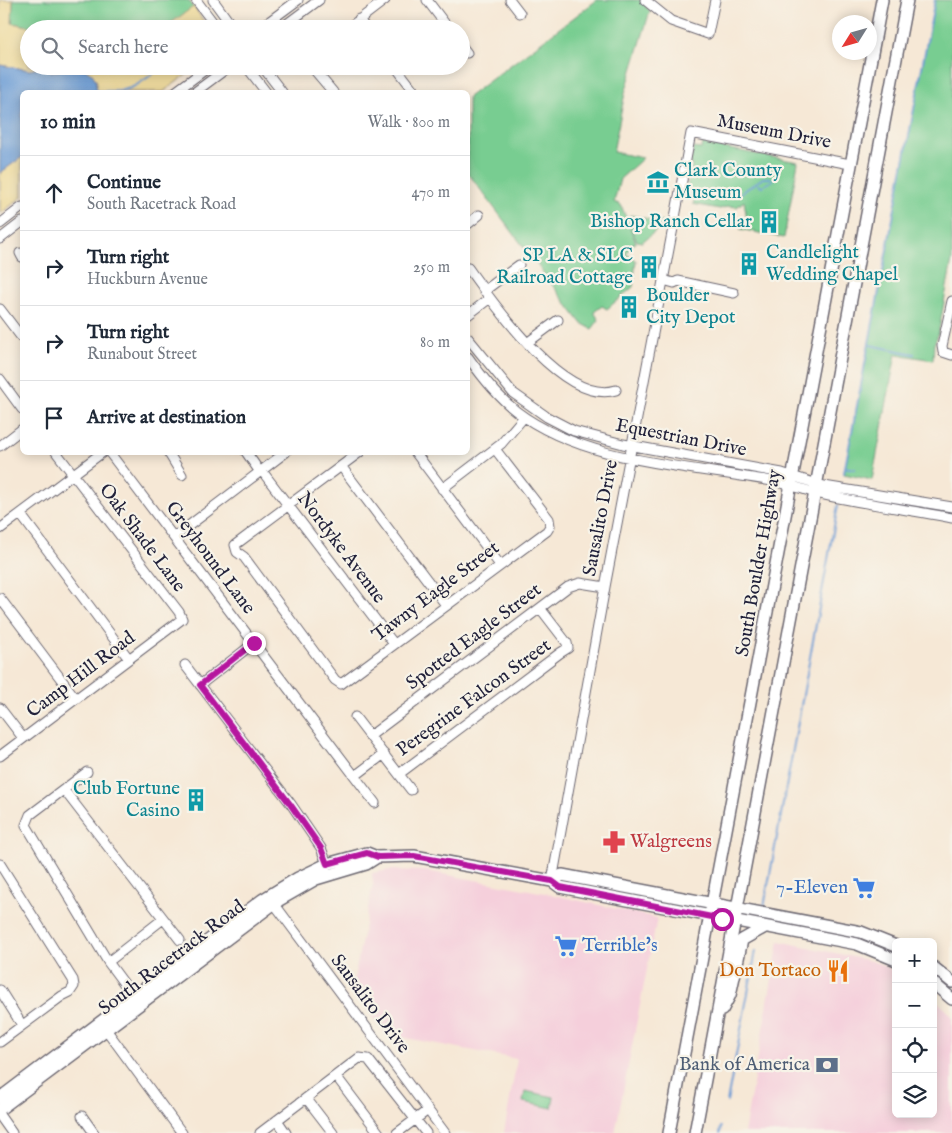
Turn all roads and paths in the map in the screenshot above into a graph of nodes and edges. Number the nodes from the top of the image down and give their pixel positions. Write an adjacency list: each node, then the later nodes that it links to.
1 (196, 0): 13 (street)
2 (213, 0): 14 (street)
3 (298, 0): 15 (street)
4 (319, 0): 16 (street)
5 (385, 0): 17 (street)
6 (427, 0): 18 (street)
7 (510, 0): 12 (street)
8 (644, 0): 9 (street)
9 (715, 0)
10 (882, 0): 32 (main road, South Boulder Highway)
11 (907, 0): 75 (main road)
12 (520, 13)
13 (211, 20)
14 (227, 20)
15 (271, 20)
16 (292, 20)
17 (360, 20)
18 (442, 20)
19 (198, 75): 25 (street)
20 (218, 75): 26 (street)
21 (253, 75): 27 (street)
22 (269, 75): 28 (street)
23 (319, 75): 29 (street)
24 (402, 75): 30 (street)
25 (178, 90)
26 (198, 90)
27 (264, 90)
28 (280, 90)
29 (331, 90)
30 (413, 90)
31 (692, 133): 32 (street, Museum Drive); 41 (street, Sausalito Drive)
32 (850, 164): 74 (main road, South Boulder Highway)
33 (20, 209): 36 (street)
34 (479, 215): 35 (street)
35 (470, 222)
36 (0, 224)
37 (20, 224): 38 (street)
38 (0, 239)
39 (518, 265): 43 (street)
40 (470, 271): 43 (street)
41 (664, 278): 42 (street); 59 (street, Sausalito Drive)
42 (734, 293)
43 (487, 294): 46 (street); 50 (street)
44 (952, 301): 51 (street)
45 (0, 308): 48 (street)
46 (470, 313)
47 (558, 320): 50 (street)
48 (20, 335)
49 (470, 341): 59 (street, Equestrian Drive)
50 (527, 343): 54 (street)
51 (947, 354)
52 (470, 360): 56 (street, Equestrian Drive)
53 (0, 379): 55 (street)
54 (616, 390)
55 (20, 405)
56 (524, 417): 60 (street); 69 (street, Equestrian Drive)
57 (20, 431): 58 (street)
58 (0, 446)
59 (632, 446): 69 (street, Sausalito Drive); 74 (street, Equestrian Drive)
60 (495, 449): 76 (street); 83 (street, Tawny Eagle Street)
61 (58, 455): 72 (street, Oak Shade Lane)
62 (99, 455): 72 (street)
63 (111, 455): 82 (street, Greyhound Lane)
64 (170, 455): 73 (street)
65 (248, 455): 71 (street, Nordyke Avenue)
66 (282, 455): 71 (street)
67 (356, 455): 70 (street)
68 (417, 455): 76 (street)
69 (630, 456): 74 (street, Equestrian Drive); 84 (street, Sausalito Drive)
70 (341, 466): 77 (street); 86 (street)
71 (261, 471): 77 (street, Nordyke Avenue); 82 (street)
72 (74, 475): 79 (street); 88 (street, Oak Shade Lane)
73 (182, 475)
74 (791, 482): 75 (street, Equestrian Drive); 112 (main road, South Boulder Highway)
75 (814, 488): 78 (street, Equestrian Drive); 80 (street, Equestrian Drive); 113 (main road)
76 (442, 489): 83 (street)
77 (289, 506): 90 (street, Nordyke Avenue); 90 (street, Tawny Eagle Street)
78 (952, 507)
79 (21, 515): 81 (street); 91 (street)
80 (952, 518)
81 (0, 529)
82 (174, 537): 89 (street, Greyhound Lane)
83 (500, 565): 86 (street, Tawny Eagle Street)
84 (605, 587): 87 (street, Spotted Eagle Street); 110 (street, Sausalito Drive)
85 (0, 598): 94 (street)
86 (446, 604): 90 (street, Tawny Eagle Street)
87 (540, 608): 97 (street, Spotted Eagle Street); 102 (street, Peregrine Falcon Street)
88 (182, 620): 91 (street, Camp Hill Road)
89 (254, 643): 93 (street); 103 (street, Greyhound Lane)
90 (394, 644)
91 (129, 659): 94 (street, Camp Hill Road)
92 (185, 666): 93 (street)
93 (200, 685): 109 (street)
94 (76, 698): 98 (street, Camp Hill Road)
95 (0, 708): 98 (street)
96 (355, 717): 97 (street)
97 (370, 736): 99 (street)
98 (23, 738): 100 (street, Camp Hill Road)
99 (384, 754): 102 (street); 103 (street)
100 (0, 756)
101 (87, 772): 104 (street)
102 (399, 774): 105 (street)
103 (355, 776): 106 (street, Greyhound Lane)
104 (64, 790): 115 (street); 123 (street)
105 (411, 790)
106 (375, 803)
107 (378, 857): 109 (main road, South Racetrack Road); 110 (main road, South Racetrack Road); 111 (main road, South Racetrack Road)
108 (0, 864): 132 (street)
109 (327, 864): 111 (main road, South Racetrack Road)
110 (552, 881): 112 (main road, South Racetrack Road); 114 (main road, South Racetrack Road)
111 (272, 900): 124 (main road, South Racetrack Road); 139 (street, Sausalito Drive)
112 (712, 904): 113 (main road, South Racetrack Road); 114 (main road, South Boulder Highway)
113 (737, 908): 116 (main road); 118 (main road, South Racetrack Road)
114 (710, 916): 116 (main road, South Racetrack Road); 154 (main road, South Boulder Highway)
115 (163, 919): 119 (street); 123 (street)
116 (734, 921): 117 (main road, South Racetrack Road); 131 (main road)
117 (765, 927): 121 (main road, South Racetrack Road); 131 (main road)
118 (880, 939): 120 (main road, South Racetrack Road); 121 (main road)
119 (180, 940)
120 (892, 944)
121 (871, 948): 122 (main road, South Racetrack Road)
122 (892, 958)
123 (108, 962): 129 (street)
124 (186, 964): 129 (main road, South Racetrack Road); 133 (main road, South Racetrack Road)
125 (937, 970): 126 (main road)
126 (952, 982)
127 (937, 986): 130 (main road)
128 (0, 990): 132 (street)
129 (134, 997): 133 (main road, South Racetrack Road)
130 (952, 999)
131 (716, 1023): 155 (main road)
132 (22, 1025): 134 (street)
133 (103, 1026): 136 (main road, South Racetrack Road); 138 (main road, South Racetrack Road); 146 (street)
134 (0, 1042)
135 (336, 1076): 137 (street); 142 (street); 150 (street)
136 (0, 1098)
137 (306, 1098): 143 (street); 149 (street)
138 (0, 1109)
139 (428, 1110): 142 (street); 153 (street, Sausalito Drive)
140 (0, 1116): 144 (street)
141 (82, 1116): 145 (street)
142 (415, 1119): 151 (street); 152 (street)
143 (277, 1120): 147 (street); 148 (street)
144 (12, 1133)
145 (94, 1133)
146 (182, 1133)
147 (260, 1133)
148 (286, 1133)
149 (333, 1133)
150 (379, 1133)
151 (397, 1133)
152 (426, 1133)
153 (445, 1133)
154 (669, 1133)
155 (695, 1133)

